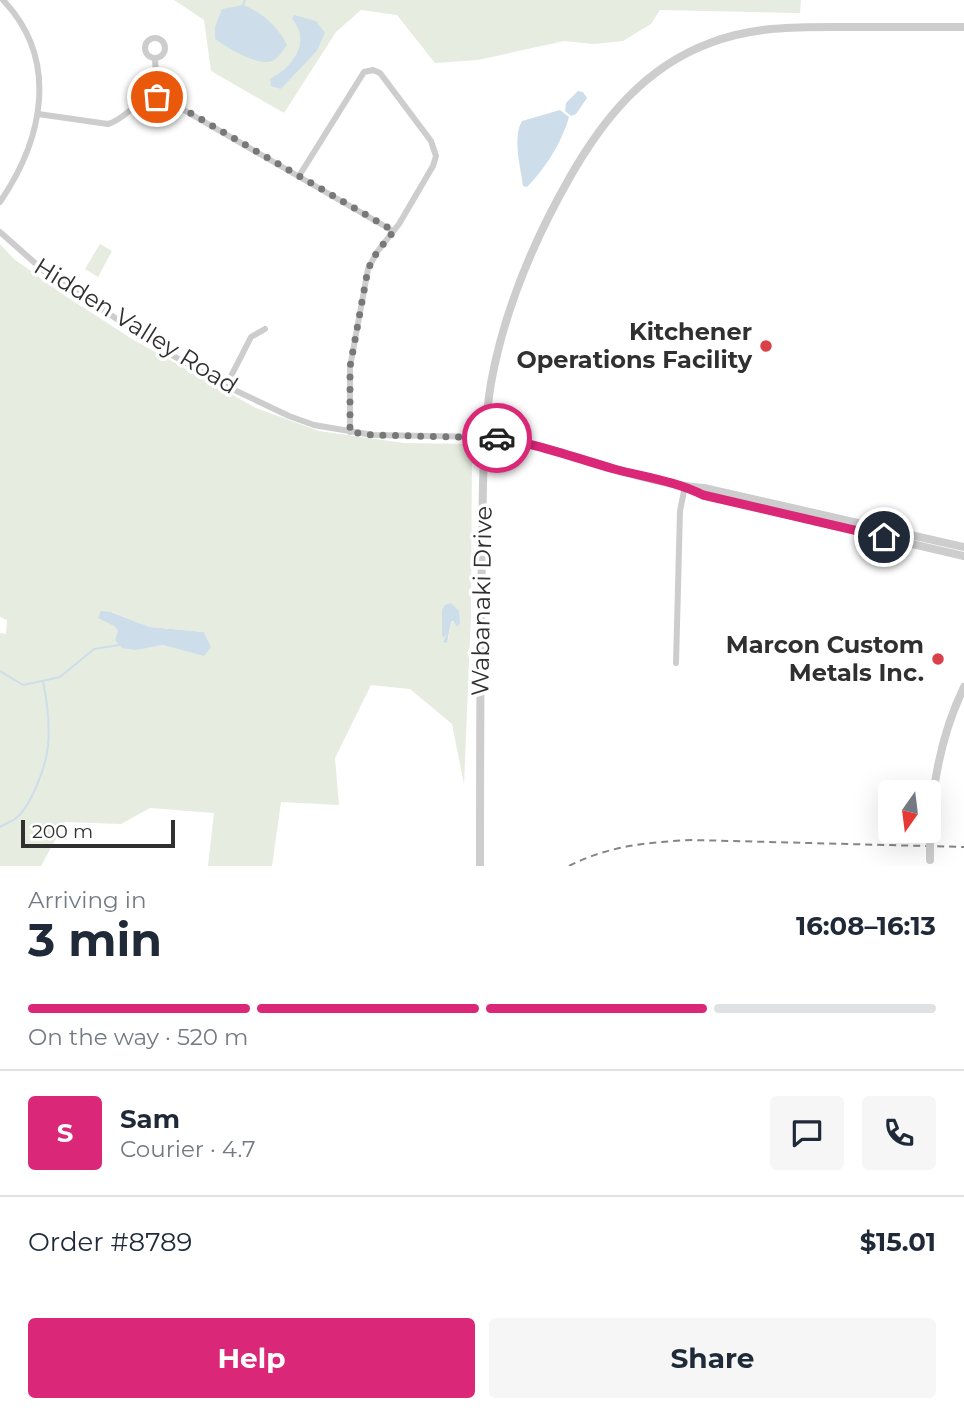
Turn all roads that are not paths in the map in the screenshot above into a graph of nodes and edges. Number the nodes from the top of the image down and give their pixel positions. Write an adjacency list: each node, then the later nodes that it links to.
1 (3, 0): 5 (street)
2 (964, 27): 13 (street, Wabanaki Drive)
3 (155, 58): 4 (street)
4 (157, 97): 5 (street); 6 (street)
5 (38, 114): 7 (street)
6 (299, 176): 8 (street); 8 (street)
7 (0, 202)
8 (394, 231): 12 (street)
9 (0, 232): 11 (street, Hidden Valley Road)
10 (265, 328): 11 (street)
11 (226, 386): 12 (street, Hidden Valley Road)
12 (350, 432): 13 (street, Hidden Valley Road)
13 (485, 437): 14 (street); 22 (street, Wabanaki Drive)
14 (685, 486): 15 (street); 16 (street); 17 (street)
15 (964, 547)
16 (964, 556)
17 (676, 663)
18 (964, 687): 19 (street)
19 (935, 780)
20 (930, 844): 21 (street, bridge)
21 (930, 863)
22 (480, 866)

